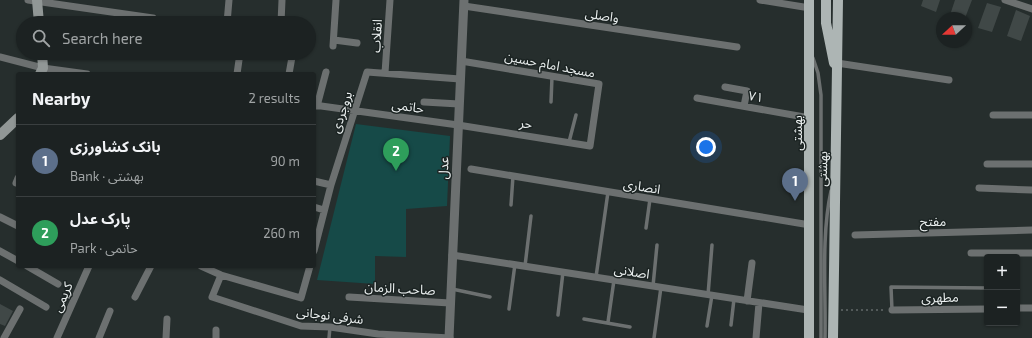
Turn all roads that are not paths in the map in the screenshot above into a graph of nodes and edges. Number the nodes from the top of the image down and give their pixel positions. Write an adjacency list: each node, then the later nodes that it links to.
1 (34, 0): 13 (main road); 14 (street)
2 (229, 0): 15 (street)
3 (282, 0): 16 (street)
4 (336, 0): 17 (street)
5 (390, 0): 31 (street, انقلاب)
6 (760, 0): 11 (street)
7 (826, 0): 33 (main road)
8 (838, 0): 25 (main road, بهشتی)
9 (1005, 0): 12 (street)
10 (464, 3): 18 (street, واصلی); 24 (street, عدل)
11 (810, 4): 19 (main road, بهشتى)
12 (1032, 9)
13 (37, 16)
14 (140, 16)
15 (228, 16)
16 (281, 16)
17 (357, 43)
18 (737, 47)
19 (810, 47): 47 (main road, بهشتى); 134 (lane)
20 (0, 56): 26 (street)
21 (42, 60): 26 (main road)
22 (239, 60): 28 (street)
23 (291, 60): 29 (street)
24 (461, 60): 32 (street, مسجد امام حسین); 34 (street, عدل)
25 (837, 63): 33 (main road, بهشتی); 35 (street)
26 (42, 71): 27 (street)
27 (57, 72)
28 (236, 72)
29 (289, 72)
30 (326, 72): 41 (street)
31 (385, 73): 34 (street, بروجردی); 43 (street, بروجردی)
32 (552, 76): 39 (lane); 52 (street, مسجد امام حسین)
33 (837, 76): 56 (main road, بهشتی)
34 (460, 79): 40 (street, عدل)
35 (949, 80)
36 (725, 87): 42 (street)
37 (697, 98): 42 (street, ۷۱)
38 (424, 102): 40 (street)
39 (550, 102)
40 (459, 104): 49 (street, عدل)
41 (316, 106): 43 (street, حاتمی)
42 (744, 106): 47 (street, ۷۱)
43 (354, 111): 49 (street, حاتمی); 59 (street, بروجردی)
44 (576, 115): 51 (lane)
45 (993, 115): 46 (street)
46 (1032, 115)
47 (810, 118): 70 (main road, بهشتى)
48 (16, 121): 50 (main road)
49 (458, 125): 51 (street, حر); 80 (street, عدل)
50 (0, 135)
51 (569, 142): 52 (street, حر)
52 (590, 146)
53 (986, 164): 54 (street)
54 (1032, 164)
55 (471, 169): 57 (street, انصاری)
56 (835, 173): 135 (lane); 136 (main road, بهشتی)
57 (513, 176): 62 (street, انصاری); 64 (lane)
58 (316, 181): 59 (street)
59 (331, 185): 66 (street, بروجردی)
60 (979, 188): 61 (street)
61 (1032, 190)
62 (608, 192): 63 (street, انصاری); 92 (lane)
63 (650, 199): 70 (street, انصاری); 71 (lane)
64 (511, 205)
65 (316, 208): 66 (street)
66 (324, 210): 72 (street, بروجردی)
67 (531, 216): 84 (lane)
68 (0, 217): 69 (street)
69 (16, 225)
70 (810, 225): 114 (main road, بهشتى)
71 (646, 228)
72 (316, 230)
73 (1032, 230): 74 (street, مفتح)
74 (855, 235)
75 (657, 245): 96 (lane)
76 (712, 245): 100 (lane)
77 (0, 251): 81 (street)
78 (971, 253): 79 (street)
79 (1032, 253)
80 (452, 255): 83 (street, اصلانی); 99 (street, عدل)
81 (16, 260)
82 (752, 263): 105 (street)
83 (515, 264): 84 (street, اصلانی); 112 (lane)
84 (525, 266): 90 (street, اصلانی)
85 (30, 268): 95 (street)
86 (88, 268): 126 (street, کریمی)
87 (149, 268): 101 (street)
88 (205, 268): 91 (street)
89 (308, 268): 91 (street)
90 (563, 272): 92 (street, اصلانی); 117 (lane)
91 (221, 275): 124 (street, شرفی نوجانی)
92 (596, 277): 94 (street, اصلانی)
93 (0, 280): 108 (street)
94 (614, 280): 96 (street, اصلانی); 120 (lane)
95 (58, 284)
96 (653, 286): 97 (street, اصلانی)
97 (661, 287): 100 (street, اصلانی); 131 (lane)
98 (984, 288): 115 (lane)
99 (451, 289): 103 (lane); 106 (street, عدل)
100 (710, 295): 104 (street, اصلانی); 123 (lane)
101 (135, 297)
102 (349, 297): 106 (street, صاحب الزمان)
103 (490, 297)
104 (734, 299): 105 (street, اصلانی); 121 (lane)
105 (747, 301): 107 (street, اصلانی)
106 (450, 303): 130 (street, عدل)
107 (759, 303): 114 (street, اصلانی); 132 (street)
108 (46, 307)
109 (1020, 308): 110 (street)
110 (1032, 308)
111 (20, 309): 125 (street)
112 (509, 309)
113 (984, 309): 115 (street, مطهری)
114 (808, 310): 133 (main road, بهشتى)
115 (892, 310)
116 (110, 311): 127 (street)
117 (558, 315)
118 (584, 318): 120 (lane)
119 (167, 319): 128 (street)
120 (608, 322): 122 (lane)
121 (731, 325)
122 (630, 326)
123 (707, 326)
124 (330, 327): 129 (lane); 130 (street, شرفی نوجانی)
125 (4, 338)
126 (57, 338)
127 (100, 338)
128 (166, 338)
129 (329, 338)
130 (450, 338)
131 (654, 338)
132 (756, 338)
133 (809, 338)
134 (821, 338)
135 (825, 338)
136 (833, 338)

